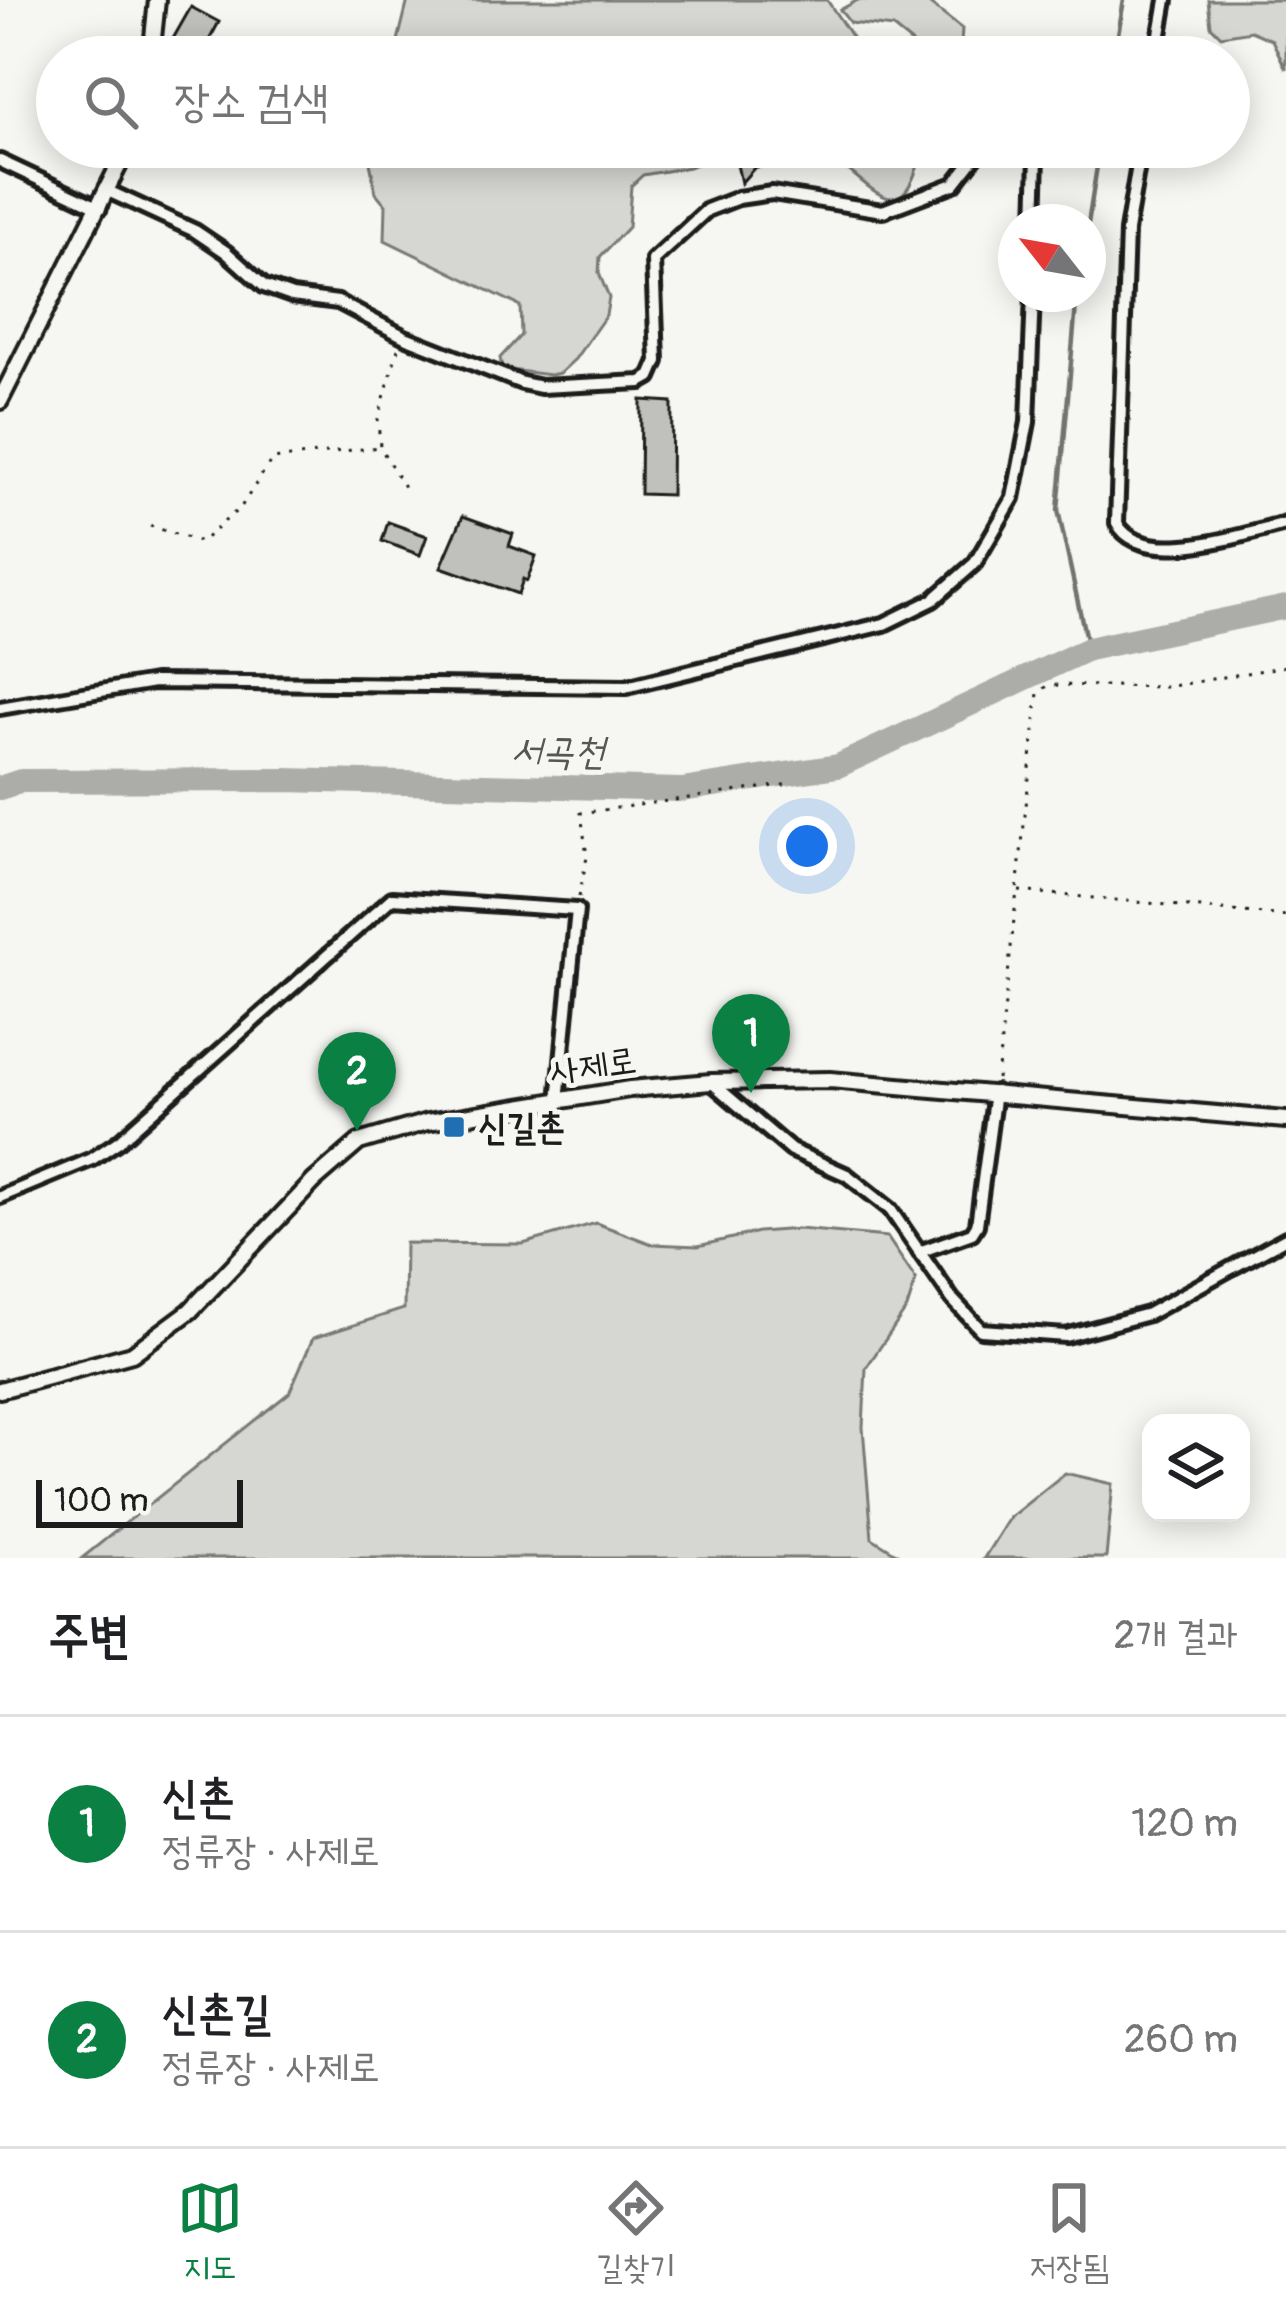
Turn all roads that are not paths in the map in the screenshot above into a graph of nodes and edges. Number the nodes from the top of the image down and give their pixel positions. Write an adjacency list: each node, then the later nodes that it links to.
1 (157, 0): 3 (street)
2 (1166, 0): 4 (street)
3 (153, 36)
4 (1160, 36)
5 (0, 160): 12 (street)
6 (118, 168): 10 (street)
7 (966, 168): 10 (street)
8 (1037, 168): 11 (street)
9 (1138, 168): 15 (street)
10 (108, 191): 12 (street)
11 (1036, 204)
12 (100, 208): 14 (street)
13 (1032, 312): 16 (street)
14 (0, 400)
15 (1286, 524)
16 (0, 708)
17 (711, 1082): 18 (street, 사제로); 19 (street, 사제로); 23 (street)
18 (995, 1092): 20 (street, 사제로); 23 (street)
19 (558, 1101): 21 (street); 24 (street, 사제로)
20 (1286, 1120)
21 (0, 1197)
22 (1286, 1238): 23 (street)
23 (920, 1252)
24 (0, 1390)

